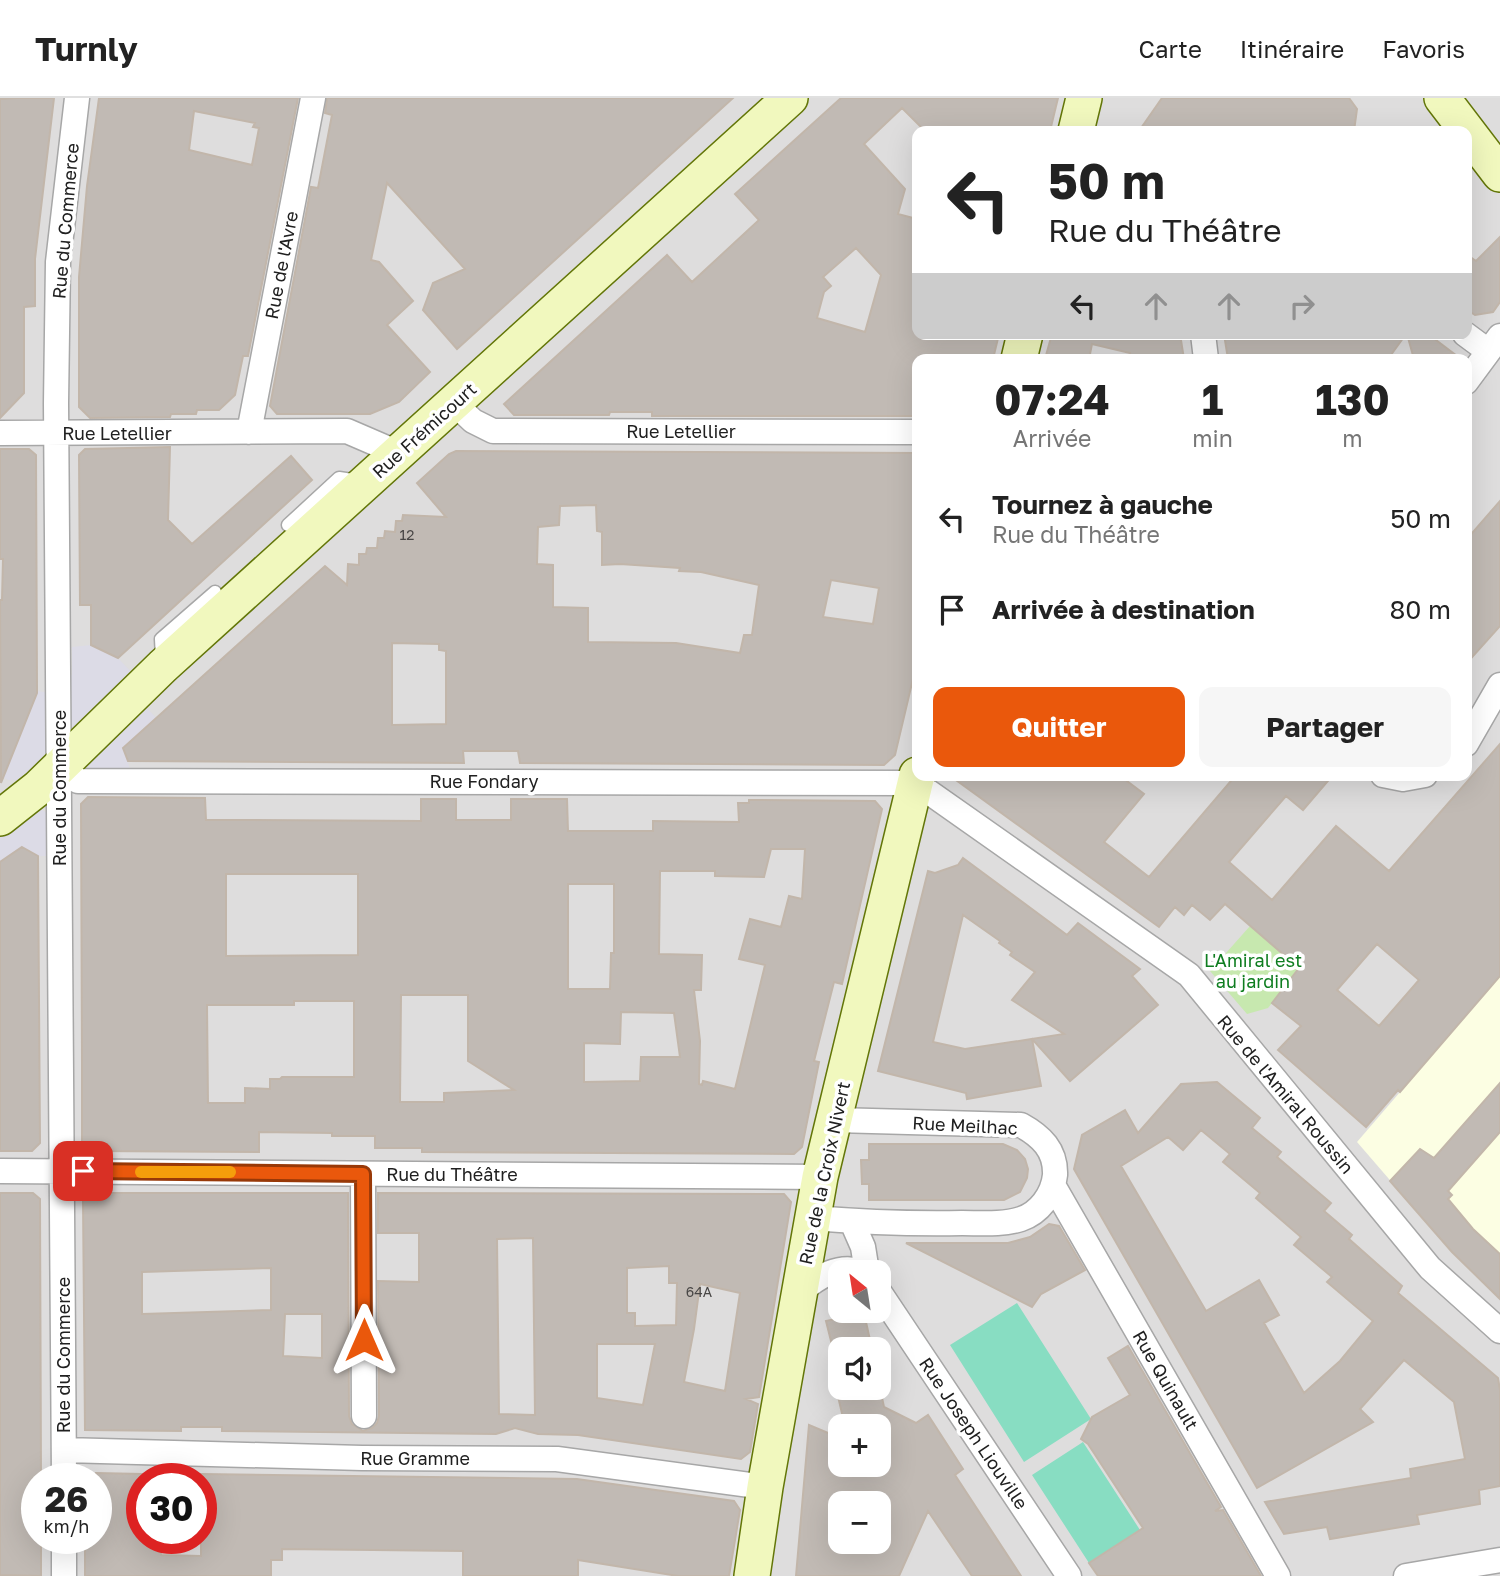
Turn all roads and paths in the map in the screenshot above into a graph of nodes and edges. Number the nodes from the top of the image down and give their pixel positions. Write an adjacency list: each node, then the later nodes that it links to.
1 (77, 98): 17 (street, Rue du Commerce)
2 (313, 98): 14 (street, Rue de l'Avre)
3 (790, 98): 13 (main road, Rue Frémicourt)
4 (1084, 98): 6 (main road)
5 (1442, 98): 7 (main road)
6 (1077, 126)
7 (1463, 126)
8 (1472, 137): 9 (main road)
9 (1500, 174)
10 (1472, 336): 11 (street)
11 (1494, 344): 12 (street)
12 (1472, 374)
13 (455, 404): 15 (street, Rue Letellier); 18 (main road, Rue Frémicourt)
14 (249, 432): 17 (street, Rue Letellier); 18 (street, Rue Letellier)
15 (912, 432)
16 (0, 433): 17 (street, Rue Letellier)
17 (57, 433): 25 (street, Rue du Commerce)
18 (398, 453): 19 (main road, Rue Frémicourt)
19 (366, 482): 20 (lane); 22 (main road, Rue Frémicourt)
20 (288, 525)
21 (215, 592): 22 (lane)
22 (163, 666): 25 (main road, Rue Frémicourt)
23 (1500, 685): 24 (street)
24 (1472, 734)
25 (60, 764): 26 (street, Rue Fondary); 29 (main road, Rue Frémicourt); 32 (street, Rue du Commerce)
26 (912, 779)
27 (916, 781): 30 (main road, Rue de la Croix Nivert)
28 (919, 781): 42 (street, Rue de l'Amiral Roussin)
29 (6, 804)
30 (835, 1120): 34 (main road, Rue de la Croix Nivert); 35 (street, Rue Meilhac)
31 (0, 1171): 32 (street, Rue du Théâtre)
32 (62, 1171): 33 (street, Rue du Théâtre); 44 (street, Rue du Commerce)
33 (363, 1174): 34 (street, Rue du Théâtre); 43 (street)
34 (820, 1177): 36 (main road, Rue de la Croix Nivert)
35 (1053, 1185): 37 (street); 52 (street, Rue Quinault)
36 (812, 1219): 37 (street); 40 (main road, Rue de la Croix Nivert)
37 (852, 1222): 38 (street)
38 (864, 1260)
39 (828, 1273): 40 (street)
40 (800, 1292): 46 (main road, Rue de la Croix Nivert)
41 (891, 1309): 51 (street, Rue Joseph Liouville)
42 (1500, 1331)
43 (364, 1416)
44 (64, 1450): 45 (street, Rue du Commerce); 46 (street, Rue Gramme)
45 (64, 1463)
46 (765, 1487): 50 (main road, Rue de la Croix Nivert)
47 (64, 1554): 49 (street)
48 (1500, 1560): 53 (street)
49 (64, 1576)
50 (752, 1576)
51 (1069, 1576)
52 (1278, 1576)
53 (1406, 1576)

